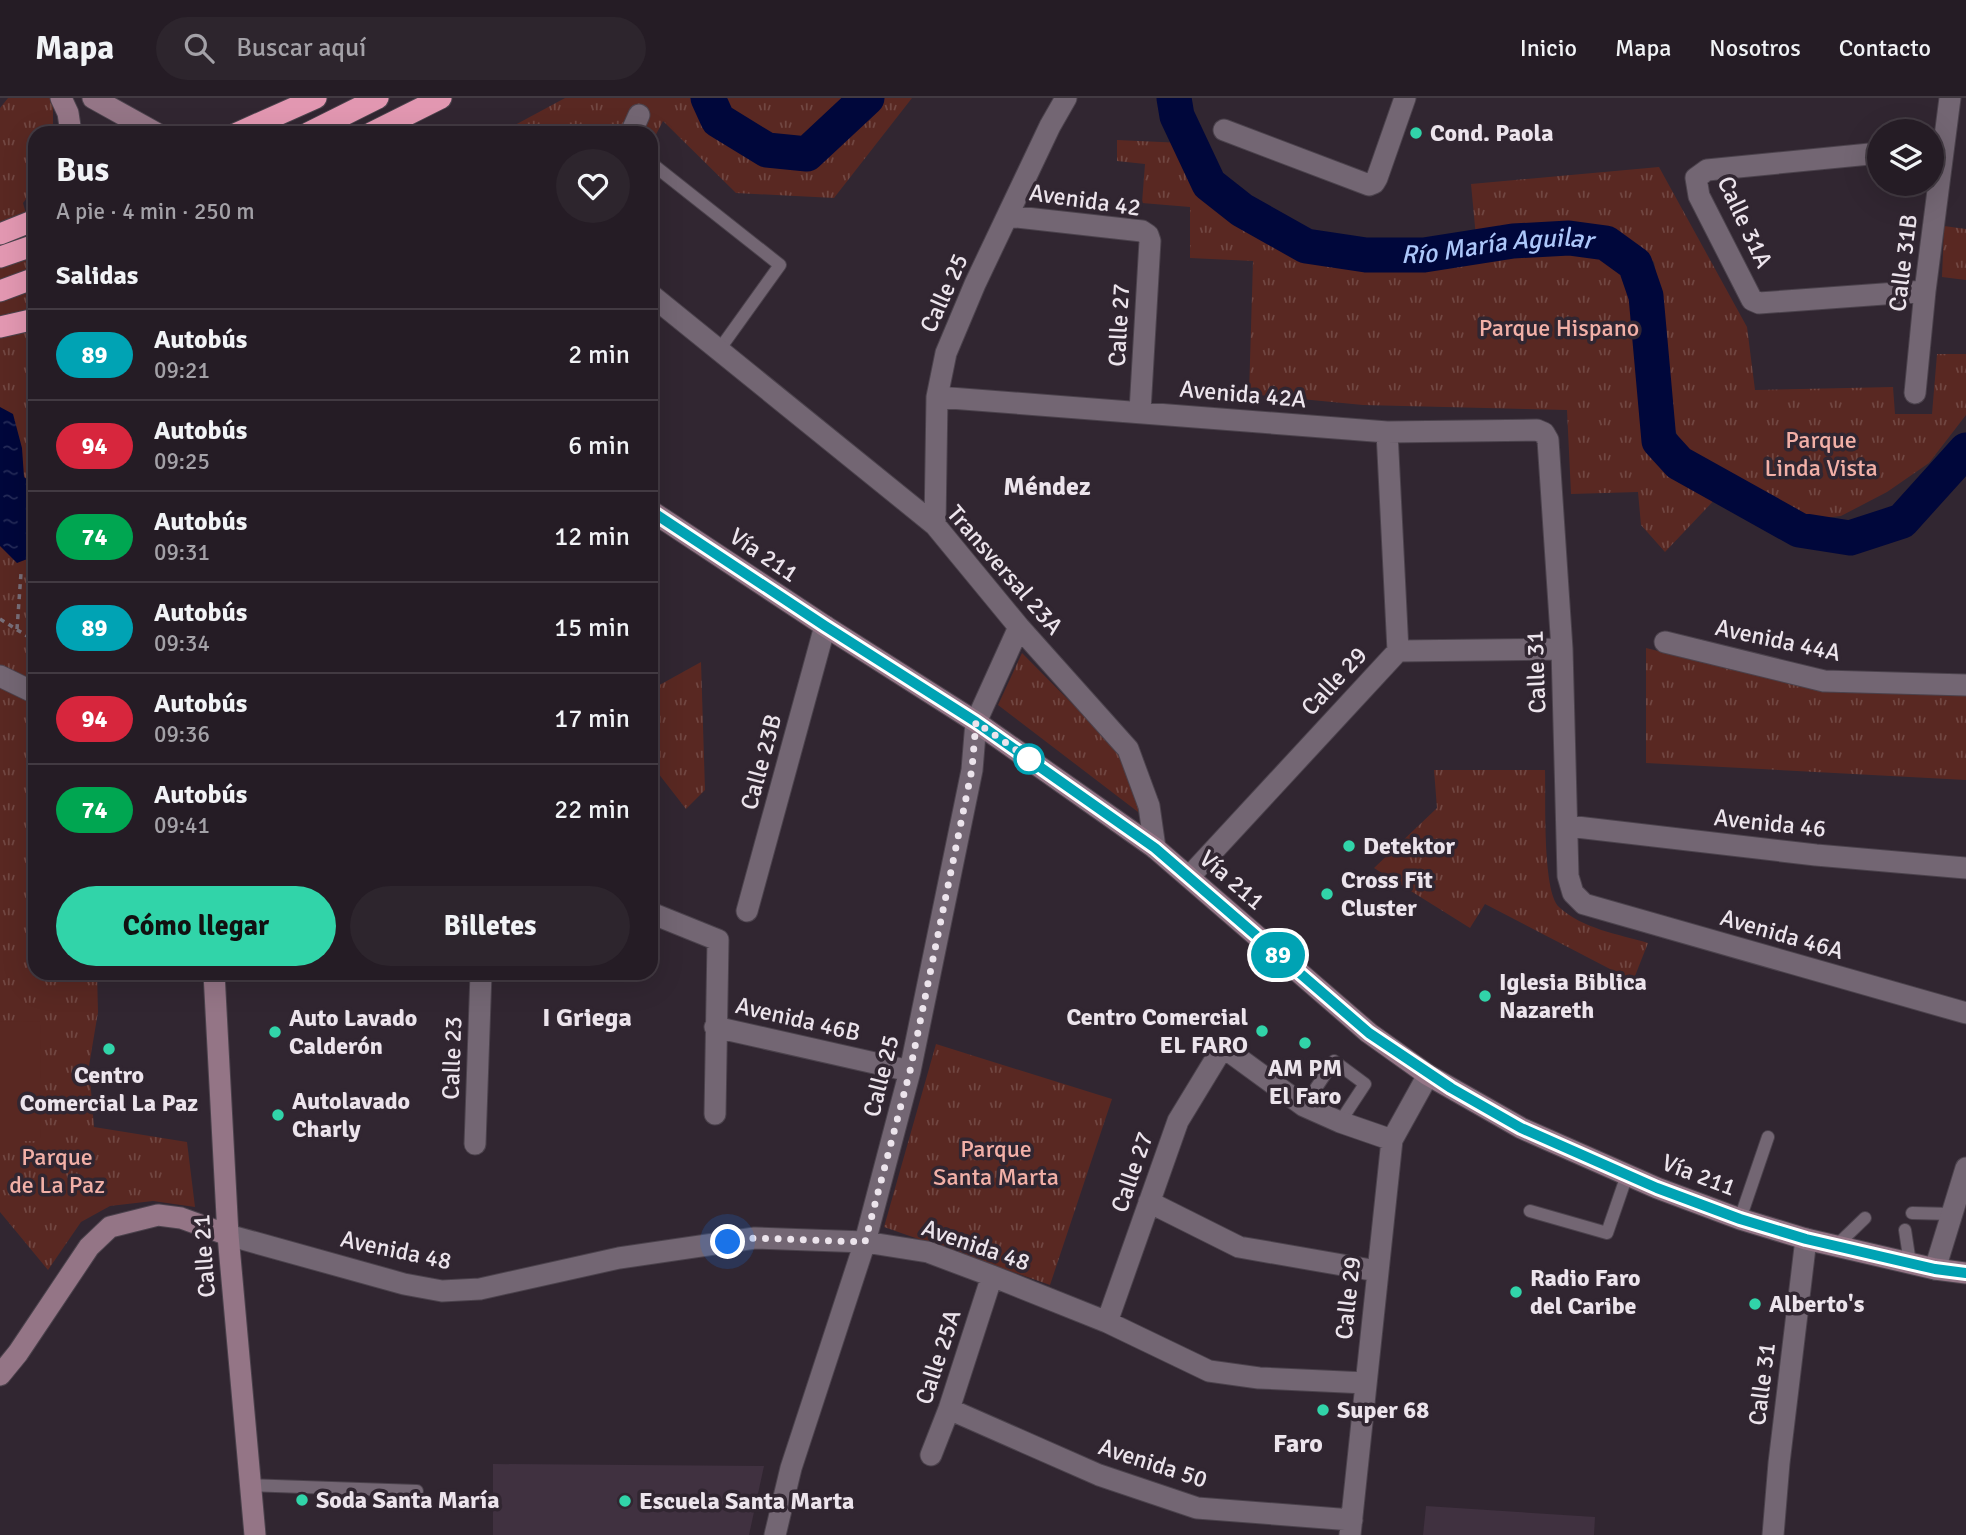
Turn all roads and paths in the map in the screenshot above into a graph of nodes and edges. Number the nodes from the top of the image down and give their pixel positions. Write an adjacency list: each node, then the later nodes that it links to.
1 (61, 98): 10 (main road)
2 (93, 98): 11 (main road)
3 (316, 98): 12 (highway)
4 (377, 98): 13 (highway)
5 (441, 98): 14 (highway)
6 (1066, 98): 19 (street, Calle 25)
7 (1405, 98): 15 (street)
8 (1950, 98): 9 (street, Calle 31B)
9 (1944, 125)
10 (70, 126)
11 (143, 126)
12 (253, 126)
13 (322, 126)
14 (385, 126)
15 (1224, 130)
16 (1867, 154): 27 (street, Calle 31A)
17 (658, 169): 31 (lane)
18 (1934, 196): 27 (street, Calle 31B)
19 (1008, 216): 22 (street, Avenida 42); 33 (street, Calle 25)
20 (28, 223): 21 (highway)
21 (0, 234)
22 (1150, 241): 34 (street, Calle 27)
23 (28, 247): 24 (highway)
24 (0, 257)
25 (28, 281): 26 (highway)
26 (0, 291)
27 (1925, 291): 32 (street, Calle 31B)
28 (658, 301): 31 (street, Transversal 23A)
29 (28, 321): 30 (highway)
30 (0, 327)
31 (719, 350): 38 (street, Transversal 23A)
32 (1915, 393)
33 (937, 397): 34 (street, Avenida 42A); 38 (street, Calle 25)
34 (1140, 411): 35 (street, Avenida 42A)
35 (1387, 432): 36 (street, Avenida 42A); 47 (street, Calle 29)
36 (1544, 433): 46 (street, Calle 31)
37 (658, 516): 41 (main road, Vía 211)
38 (935, 525): 42 (street, Transversal 23A)
39 (21, 573): 43 (path)
40 (0, 619): 43 (path)
41 (825, 626): 51 (main road, Vía 211); 57 (street, Calle 23B)
42 (1019, 627): 51 (street, Calle 25); 53 (street, Transversal 23A)
43 (17, 629): 44 (path)
44 (28, 636)
45 (1665, 642): 49 (street, Avenida 44A)
46 (1562, 649): 47 (street); 52 (street, Calle 31)
47 (1398, 651): 55 (street, Calle 29)
48 (0, 676): 50 (street)
49 (1966, 685)
50 (28, 690)
51 (976, 722): 53 (main road, Vía 211); 63 (street, Calle 25)
52 (1568, 826): 54 (street, Avenida 46); 56 (street, Calle 31)
53 (1155, 848): 55 (main road, Vía 211)
54 (1966, 869)
55 (1189, 877): 64 (main road, Vía 211)
56 (1584, 904): 61 (street, Avenida 46A)
57 (747, 911)
58 (658, 917): 62 (street)
59 (214, 980): 80 (main road, Calle 21)
60 (481, 980): 70 (street, Calle 23)
61 (1966, 1013)
62 (715, 1027): 63 (street, Avenida 46B); 66 (street)
63 (910, 1071): 82 (street, Calle 25)
64 (1428, 1074): 69 (street, Calle 29); 72 (main road, Vía 211)
65 (1304, 1106): 67 (street); 67 (lane); 73 (street, Calle 27)
66 (715, 1114)
67 (1340, 1122): 69 (street)
68 (1768, 1138): 78 (lane)
69 (1392, 1140): 86 (street, Calle 29)
70 (475, 1144)
71 (1966, 1168): 76 (street)
72 (1627, 1175): 74 (lane); 78 (main road, Vía 211)
73 (1149, 1202): 86 (street); 89 (street, Calle 27)
74 (1530, 1211)
75 (1912, 1213): 76 (lane)
76 (1952, 1214): 85 (street)
77 (1865, 1218): 83 (lane)
78 (1740, 1219): 81 (main road, Vía 211)
79 (1905, 1230): 84 (lane)
80 (228, 1235): 82 (street, Avenida 48); 90 (main road); 94 (main road, Calle 21)
81 (1806, 1239): 83 (main road, Vía 211); 99 (street, Calle 31)
82 (865, 1242): 88 (street, Avenida 48); 98 (street, Calle 25)
83 (1836, 1246): 84 (main road, Vía 211)
84 (1909, 1263): 85 (main road, Vía 211)
85 (1935, 1269): 87 (main road, Vía 211)
86 (1377, 1271): 91 (street, Calle 29)
87 (1966, 1273)
88 (992, 1276): 89 (street, Avenida 48); 92 (street, Calle 25A)
89 (1107, 1322): 91 (street, Avenida 48)
90 (0, 1375)
91 (1366, 1382): 96 (street, Calle 29)
92 (949, 1409): 93 (street, Calle 25A); 96 (street, Avenida 50)
93 (931, 1455)
94 (250, 1485): 95 (lane); 97 (main road, Calle 21)
95 (416, 1491)
96 (1351, 1527)
97 (254, 1535)
98 (775, 1535)
99 (1773, 1535)

